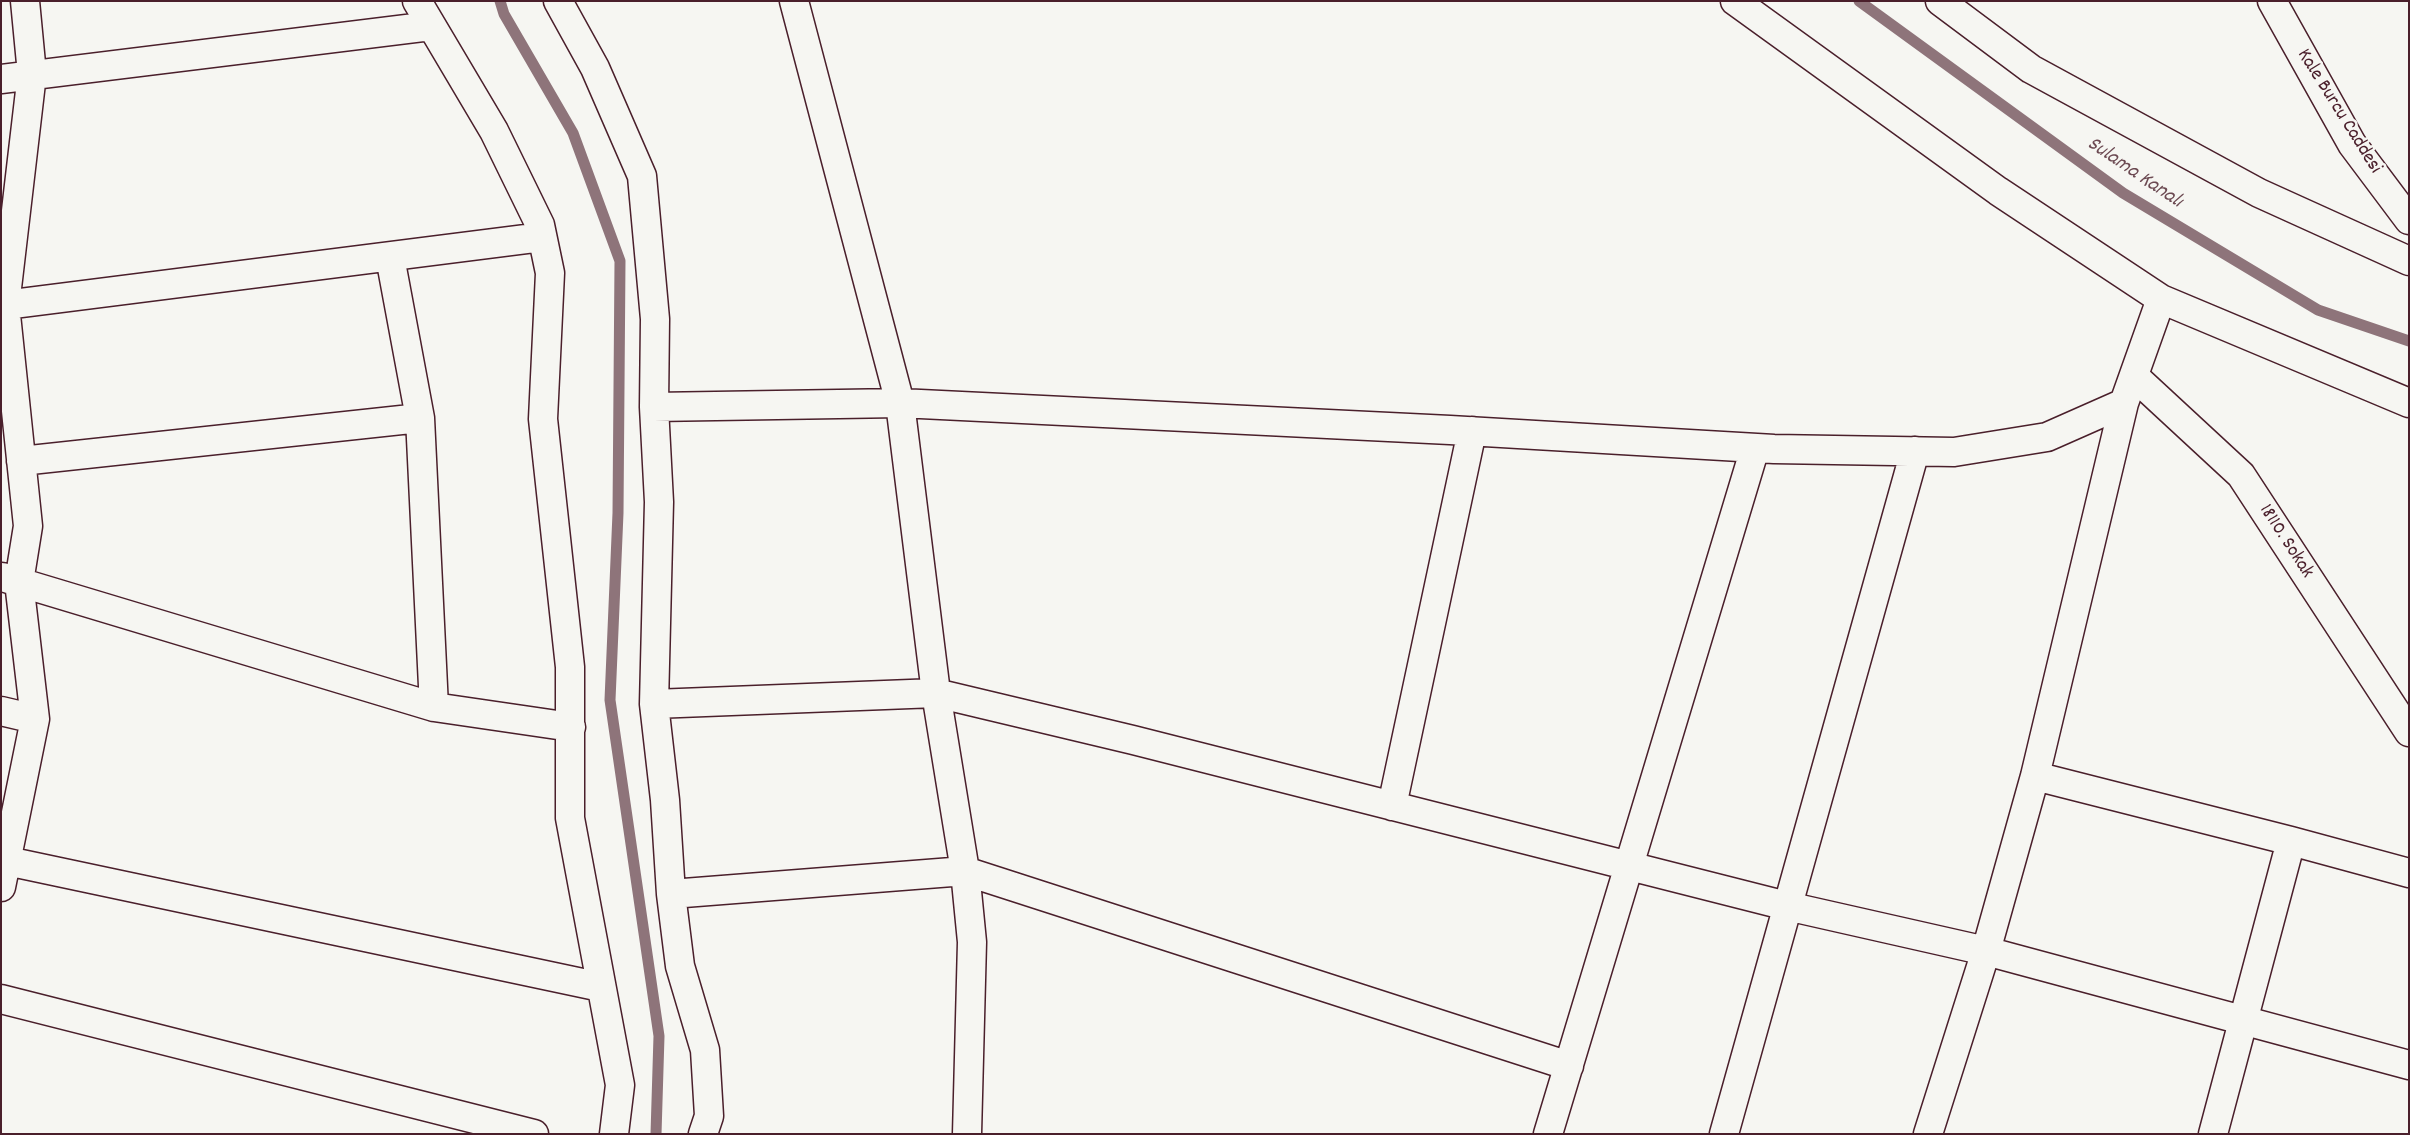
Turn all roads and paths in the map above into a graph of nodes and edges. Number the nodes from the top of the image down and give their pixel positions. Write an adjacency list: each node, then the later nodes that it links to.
1 (25, 1): 9 (street)
2 (417, 1): 8 (street)
3 (558, 1): 21 (street)
4 (794, 1): 18 (street)
5 (1734, 1): 15 (street)
6 (1940, 1): 14 (street)
7 (2272, 1): 11 (street, Kale Burcu Caddesi)
8 (431, 26): 9 (street); 12 (street)
9 (32, 74): 10 (street); 16 (street)
10 (1, 79)
11 (2409, 220)
12 (542, 237): 13 (street); 33 (street)
13 (390, 257): 16 (street); 22 (street)
14 (2409, 261)
15 (2161, 299): 17 (street); 20 (street)
16 (5, 305): 26 (street)
17 (2134, 376): 19 (street); 34 (street, 18110. Sokak)
18 (900, 403): 21 (street); 23 (street); 28 (street)
19 (2124, 403): 25 (street); 35 (street)
20 (2409, 403)
21 (654, 407): 29 (street)
22 (420, 418): 26 (street); 30 (street)
23 (1472, 431): 24 (street); 36 (street)
24 (1754, 448): 25 (street); 39 (street)
25 (1916, 452): 44 (street)
26 (21, 461): 27 (street)
27 (10, 580): 30 (street); 32 (street)
28 (936, 693): 29 (street); 36 (street); 40 (street)
29 (654, 704): 43 (street)
30 (434, 707): 33 (street)
31 (1, 711): 32 (street)
32 (35, 719): 38 (street)
33 (570, 726): 46 (street)
34 (2409, 732)
35 (2035, 776): 37 (street); 45 (street)
36 (1392, 806): 39 (street)
37 (2291, 841): 41 (street); 48 (street)
38 (7, 861): 42 (street); 46 (street)
39 (1629, 866): 44 (street); 50 (street)
40 (965, 871): 43 (street); 50 (street); 51 (street)
41 (2409, 873)
42 (1, 887)
43 (671, 894): 54 (street)
44 (1787, 906): 45 (street); 56 (street)
45 (1986, 950): 48 (street); 57 (street)
46 (601, 987): 53 (street)
47 (1, 999): 52 (street)
48 (2243, 1020): 49 (street); 58 (street)
49 (2409, 1064)
50 (1569, 1066): 55 (street)
51 (974, 1131)
52 (534, 1134)
53 (614, 1134)
54 (703, 1134)
55 (1548, 1134)
56 (1724, 1134)
57 (1928, 1134)
58 (2213, 1134)

